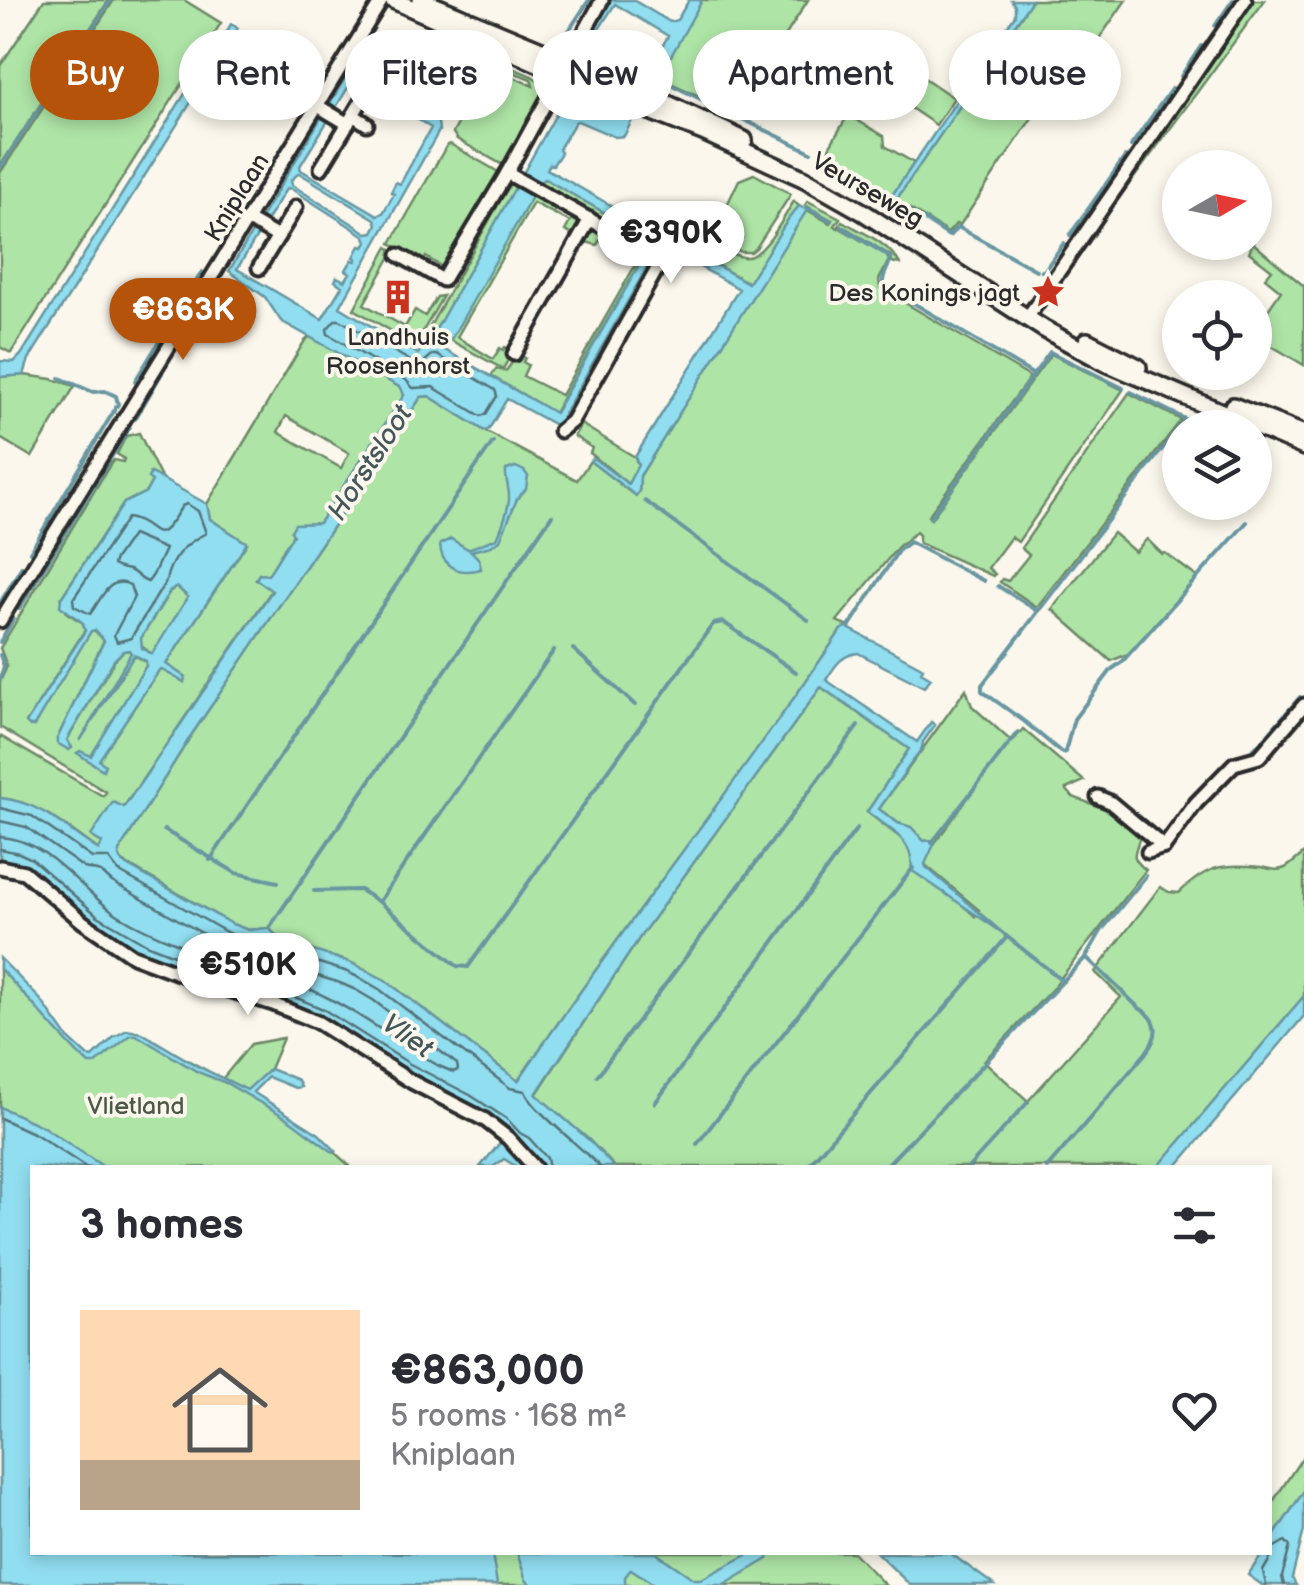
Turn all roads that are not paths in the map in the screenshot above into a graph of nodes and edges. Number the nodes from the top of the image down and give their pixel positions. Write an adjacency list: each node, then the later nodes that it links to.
1 (382, 0): 9 (street, Kniplaan)
2 (393, 0): 8 (main road, Veurseweg)
3 (420, 0): 7 (main road, Veurseweg)
4 (602, 0): 6 (street)
5 (1245, 0): 23 (street)
6 (585, 30)
7 (533, 52)
8 (533, 55)
9 (325, 98)
10 (673, 112): 23 (main road, Veurseweg)
11 (312, 120): 19 (street, Kniplaan)
12 (350, 120): 14 (street); 15 (street)
13 (538, 120): 16 (street)
14 (367, 124)
15 (322, 168)
16 (511, 175): 18 (street); 21 (street)
17 (296, 207): 20 (street)
18 (590, 219): 25 (street); 26 (street)
19 (250, 221): 20 (street); 29 (street, Kniplaan)
20 (278, 237): 22 (street)
21 (400, 254)
22 (259, 268)
23 (1029, 315): 24 (main road, Veurseweg)
24 (1046, 325): 27 (main road, Veurseweg); 28 (main road, Veurseweg)
25 (514, 354)
26 (560, 431)
27 (1304, 434)
28 (1304, 447)
29 (0, 622)
30 (1304, 704): 32 (street)
31 (1098, 798): 32 (street)
32 (1164, 847): 33 (street)
33 (1148, 852)
34 (0, 867): 35 (street)
35 (532, 1165)

